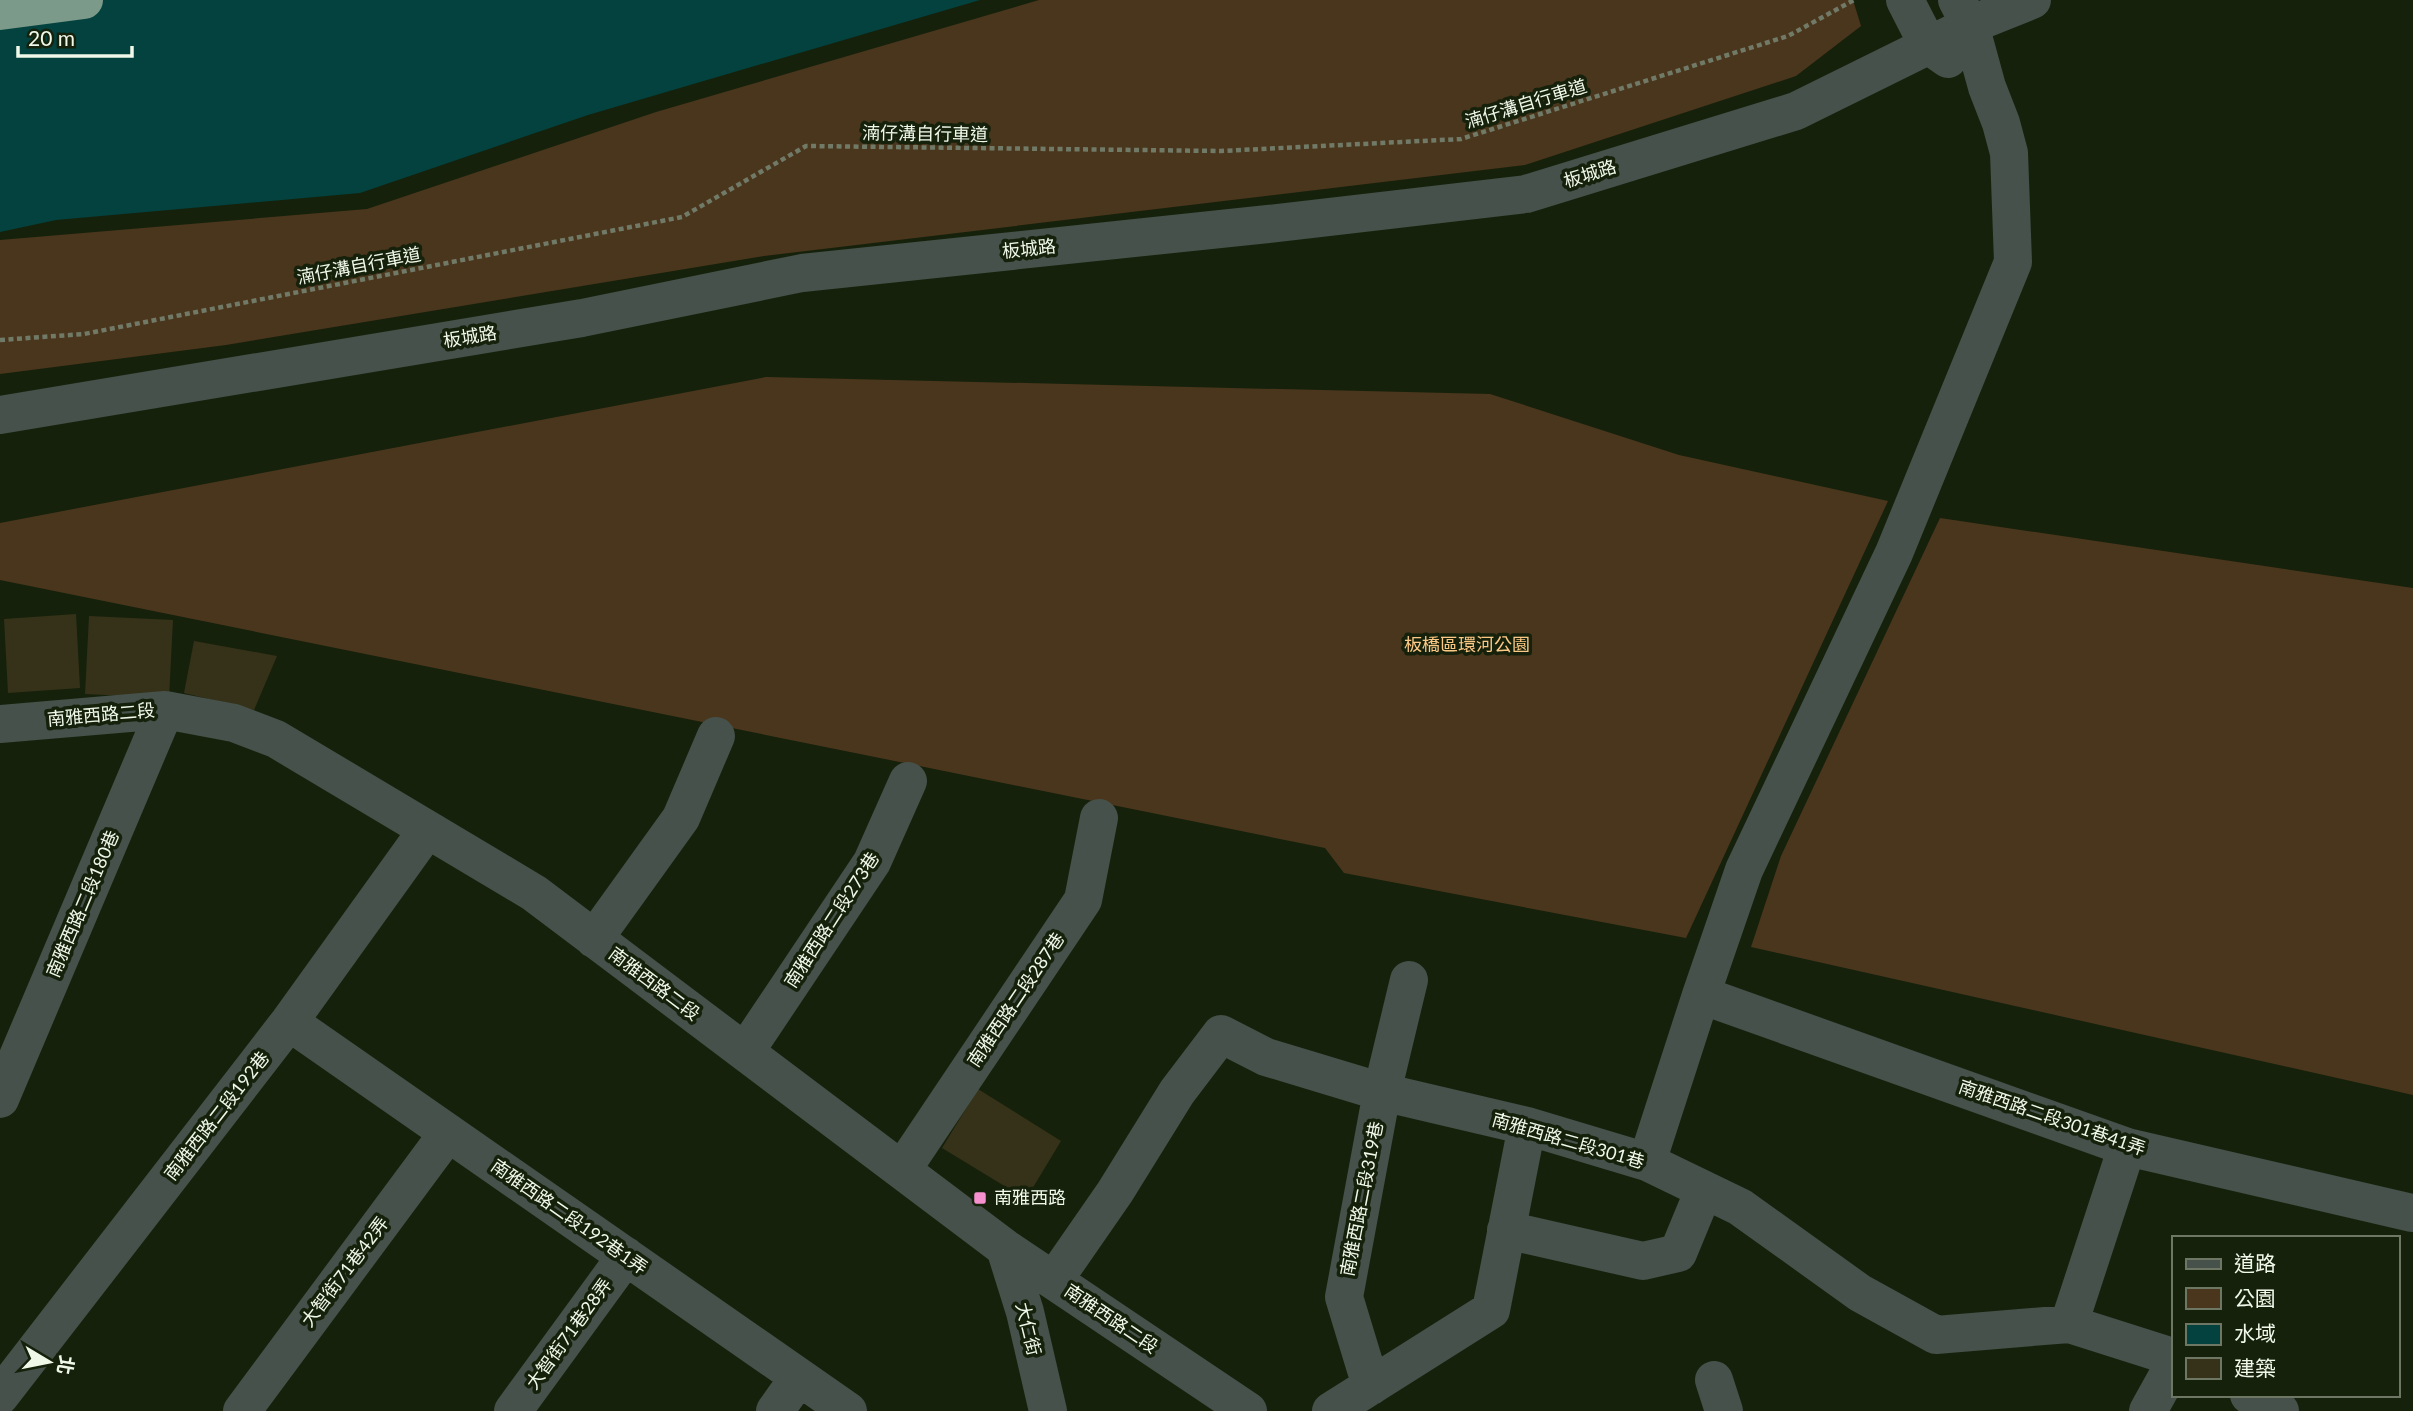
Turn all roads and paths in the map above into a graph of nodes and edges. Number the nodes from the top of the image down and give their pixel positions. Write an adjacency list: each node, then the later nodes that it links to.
1 (84, 0): 5 (highway)
2 (1854, 0): 9 (path, 湳仔溝自行車道)
3 (1905, 0): 7 (street)
4 (2032, 0): 6 (street, 板城路)
5 (0, 10)
6 (1963, 13): 7 (street, 板城路); 8 (street)
7 (1928, 45): 8 (street); 10 (street, 板城路)
8 (1987, 87): 19 (street)
9 (0, 340)
10 (0, 415)
11 (165, 710): 12 (street, 南雅西路二段); 16 (street, 南雅西路二段); 23 (street, 南雅西路二段180巷)
12 (0, 724)
13 (716, 736): 17 (street)
14 (908, 781): 21 (street, 南雅西路二段273巷)
15 (1098, 818): 28 (street, 南雅西路二段287巷)
16 (427, 830): 17 (street, 南雅西路二段); 20 (street, 南雅西路二段192巷)
17 (594, 939): 21 (street, 南雅西路二段)
18 (1409, 980): 22 (street, 南雅西路二段319巷)
19 (1701, 995): 26 (street, 南雅西路二段301巷41弄); 27 (street)
20 (289, 1022): 25 (street, 南雅西路二段192巷1弄); 40 (street, 南雅西路二段192巷)
21 (745, 1052): 28 (street, 南雅西路二段)
22 (1382, 1091): 24 (street, 南雅西路二段301巷); 34 (street, 南雅西路二段301巷); 39 (street, 南雅西路二段319巷)
23 (0, 1099)
24 (1527, 1126): 27 (street, 南雅西路二段301巷); 31 (street)
25 (448, 1133): 33 (street, 南雅西路二段192巷1弄); 42 (street, 大智街71巷42弄)
26 (2127, 1147): 30 (street, 南雅西路二段301巷41弄); 35 (street)
27 (1647, 1162): 29 (street, 南雅西路二段301巷)
28 (902, 1170): 32 (street, 南雅西路二段)
29 (1704, 1190): 31 (street); 35 (street, 南雅西路二段301巷)
30 (2412, 1213)
31 (1506, 1230): 39 (street)
32 (1005, 1248): 34 (street, 南雅西路二段); 46 (street, 大仁街)
33 (626, 1256): 38 (street, 南雅西路二段192巷1弄); 43 (street, 大智街71巷28弄)
34 (1054, 1280): 47 (street, 南雅西路二段)
35 (2068, 1324): 36 (street, 南雅西路二段301巷)
36 (2172, 1357)
37 (2172, 1368): 49 (street)
38 (799, 1377): 44 (street); 45 (street, 南雅西路二段192巷1弄)
39 (1371, 1385): 48 (street)
40 (0, 1396)
41 (2253, 1397): 50 (street)
42 (242, 1411)
43 (513, 1411)
44 (775, 1411)
45 (848, 1411)
46 (1048, 1411)
47 (1248, 1411)
48 (1331, 1411)
49 (2148, 1411)
50 (2280, 1411)

